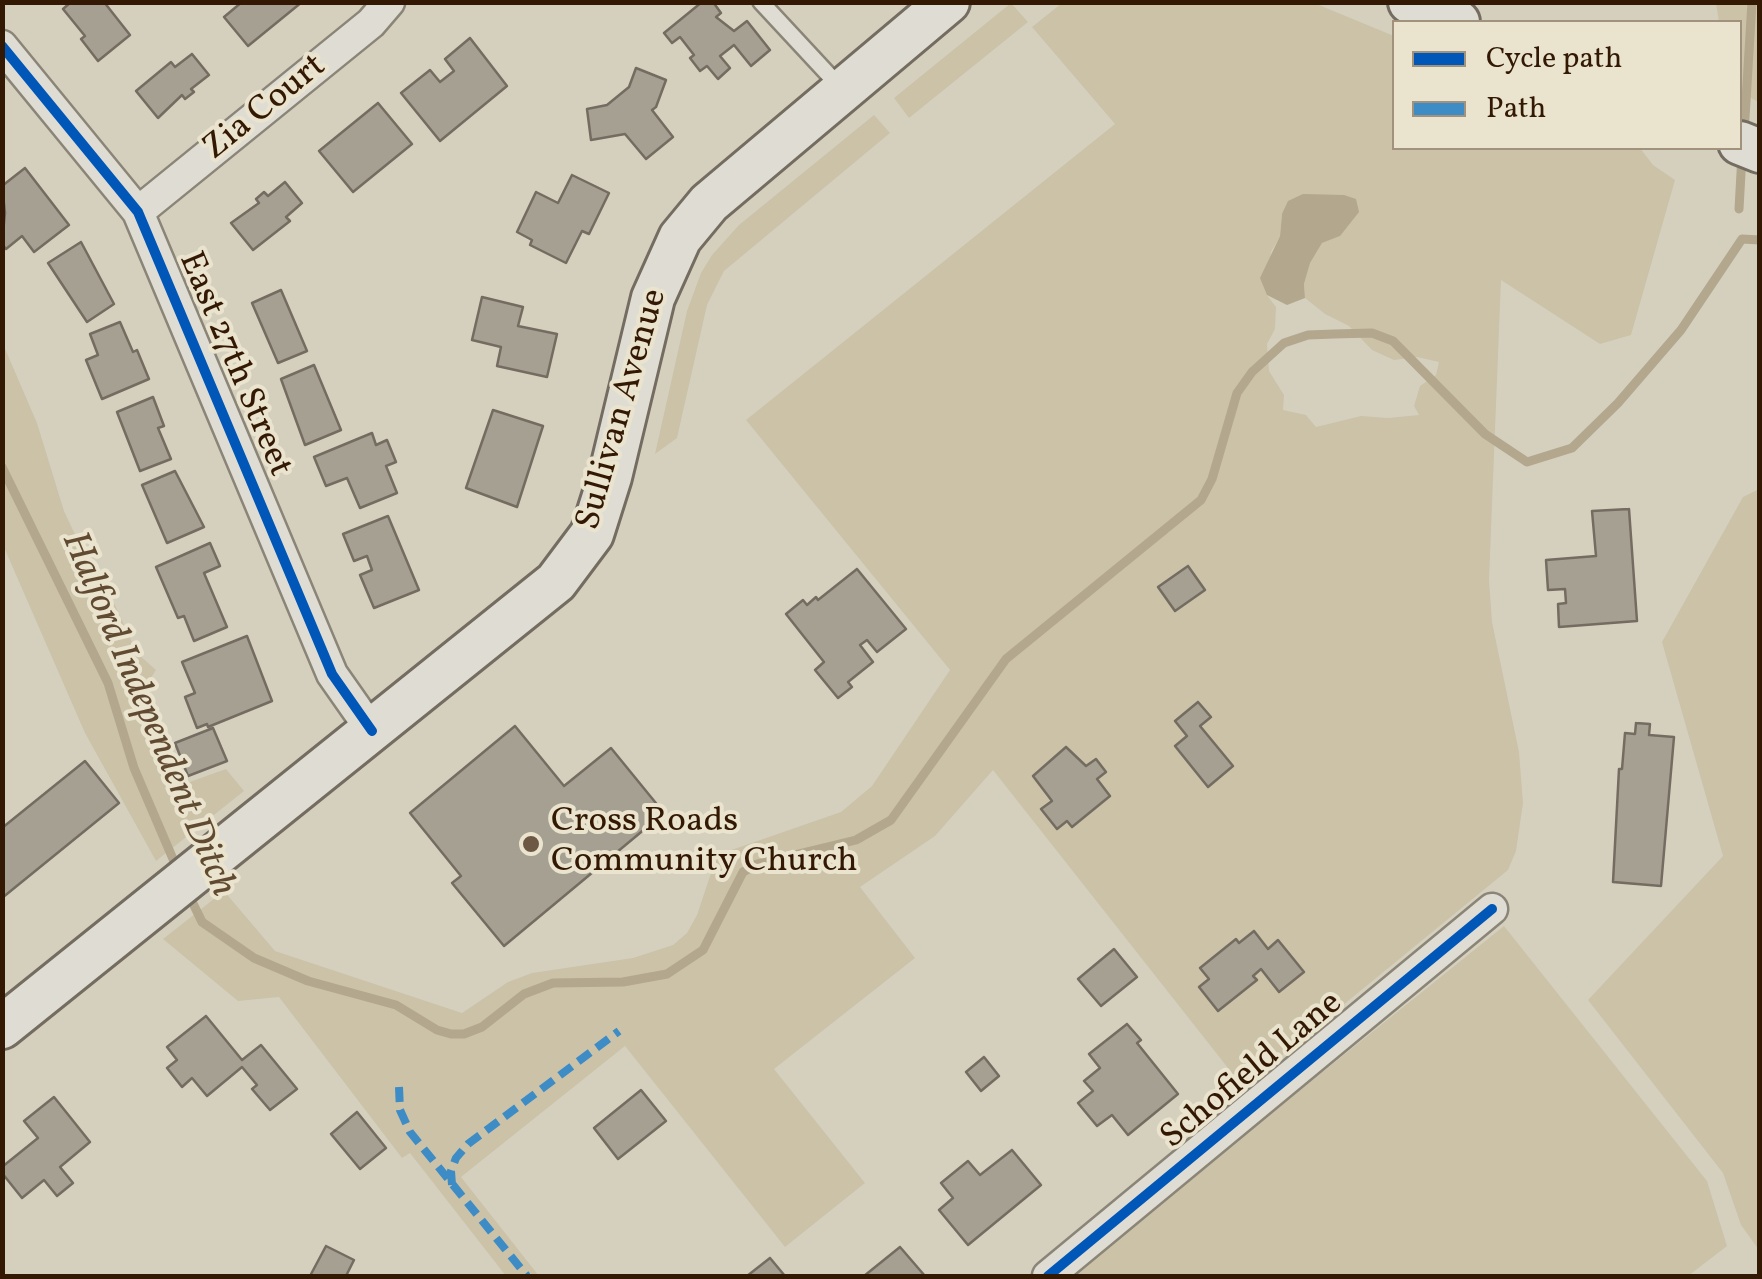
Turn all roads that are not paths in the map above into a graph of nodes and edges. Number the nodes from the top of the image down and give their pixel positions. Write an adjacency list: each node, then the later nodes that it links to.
1 (389, 2): 8 (street, Zia Court)
2 (761, 2): 7 (lane)
3 (948, 2): 7 (main road, Sullivan Avenue)
4 (1410, 2): 5 (main road)
5 (1453, 20)
6 (2, 46): 8 (street, East 27th Street)
7 (843, 90): 9 (main road, Sullivan Avenue)
8 (138, 212): 9 (street, East 27th Street)
9 (372, 731): 11 (main road, Sullivan Avenue)
10 (1492, 909): 12 (street, Schofield Lane)
11 (2, 1027)
12 (1048, 1276)

